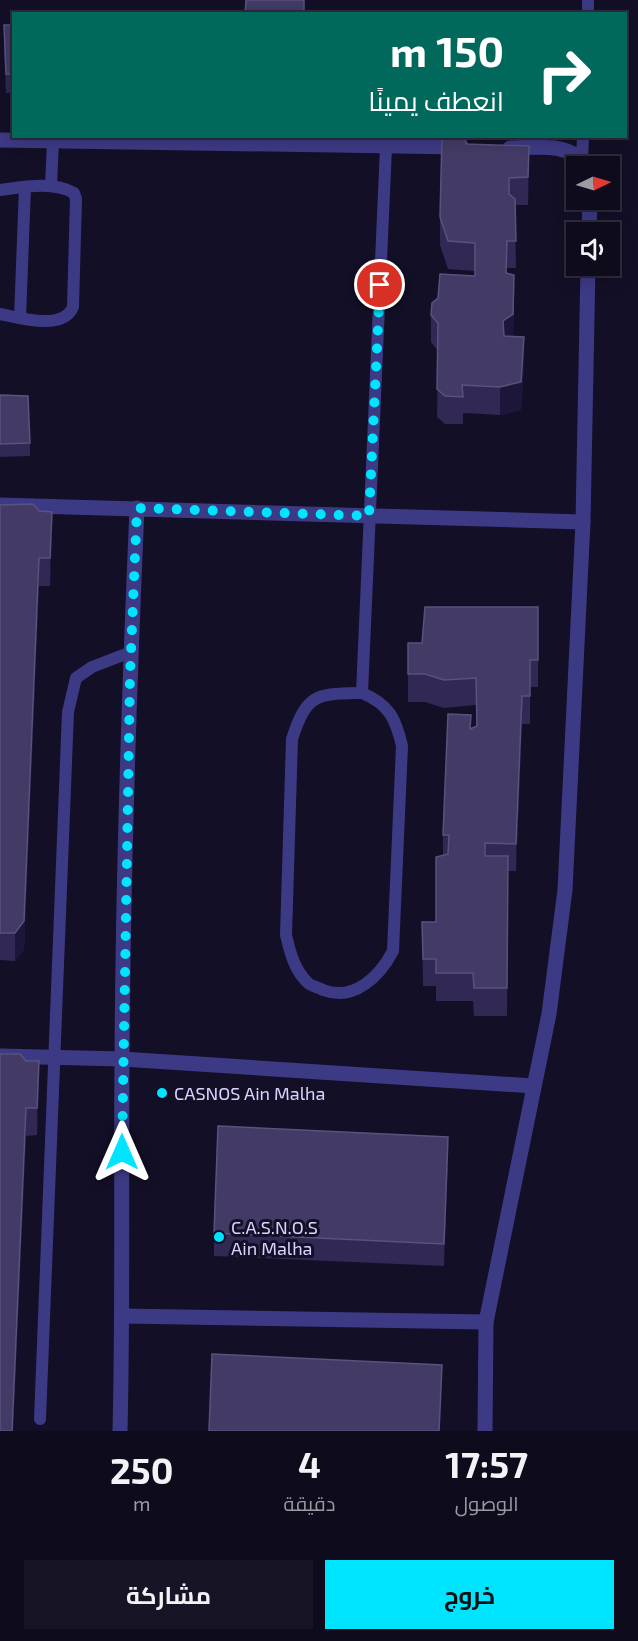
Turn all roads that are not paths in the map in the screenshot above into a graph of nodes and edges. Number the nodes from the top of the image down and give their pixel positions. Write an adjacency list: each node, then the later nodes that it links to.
1 (583, 138): 6 (lane)
2 (0, 140): 3 (street)
3 (53, 141): 4 (street); 7 (lane)
4 (386, 147): 5 (street); 15 (lane)
5 (572, 156)
6 (583, 156)
7 (51, 186): 8 (lane); 12 (lane)
8 (25, 187): 9 (lane); 12 (lane)
9 (0, 190)
10 (588, 276): 16 (street)
11 (0, 314): 12 (lane)
12 (20, 318)
13 (0, 505): 14 (street)
14 (137, 508): 15 (street); 17 (street)
15 (369, 516): 16 (street); 18 (lane)
16 (583, 522): 22 (street)
17 (131, 652): 20 (lane); 21 (street)
18 (362, 693): 18 (lane)
19 (0, 1056): 20 (street)
20 (53, 1057): 21 (street); 25 (lane)
21 (122, 1059): 22 (street); 23 (street)
22 (534, 1086): 24 (street)
23 (123, 1316): 24 (street); 26 (street)
24 (486, 1322): 27 (street)
25 (40, 1419)
26 (120, 1431)
27 (485, 1431)

